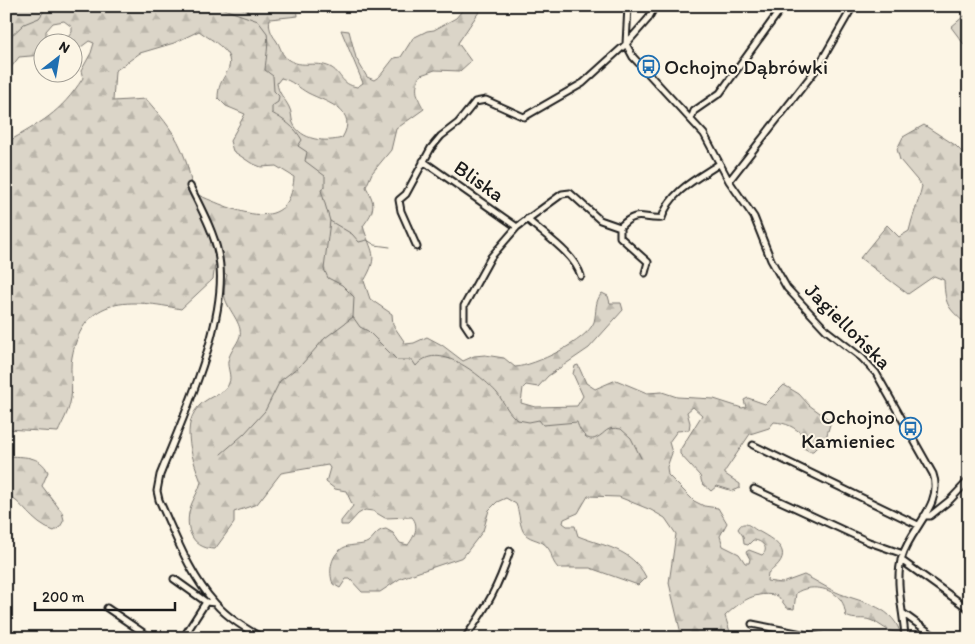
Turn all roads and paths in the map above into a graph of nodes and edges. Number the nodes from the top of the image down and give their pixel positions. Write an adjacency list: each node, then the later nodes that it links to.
1 (628, 6): 5 (street)
2 (654, 6): 5 (street)
3 (783, 6): 6 (street)
4 (853, 6): 9 (street)
5 (626, 44): 6 (street, Jagiellońska); 7 (street)
6 (691, 119): 8 (street, Jagiellońska)
7 (423, 161): 12 (street, Bliska); 14 (street)
8 (719, 164): 9 (street, Jagiellońska); 13 (street)
9 (729, 181): 21 (street, Jagiellońska)
10 (190, 186): 27 (street)
11 (527, 219): 12 (street); 13 (street); 16 (street)
12 (517, 227): 17 (street)
13 (620, 227): 15 (street)
14 (417, 247)
15 (645, 273)
16 (581, 276)
17 (470, 332)
18 (753, 445): 22 (street)
19 (969, 480): 21 (street)
20 (754, 488): 24 (street)
21 (924, 516): 22 (street, Jagiellońska)
22 (918, 525): 24 (street, Jagiellońska)
23 (510, 551): 35 (street)
24 (902, 557): 29 (street); 30 (street, Jagiellońska)
25 (174, 579): 26 (street)
26 (206, 602): 27 (street); 33 (street)
27 (215, 603): 34 (street)
28 (107, 608): 32 (street)
29 (969, 609)
30 (904, 614): 37 (street, Jagiellońska); 38 (street)
31 (752, 624): 36 (street)
32 (151, 638)
33 (183, 638)
34 (262, 638)
35 (465, 638)
36 (822, 638)
37 (904, 638)
38 (937, 638)

